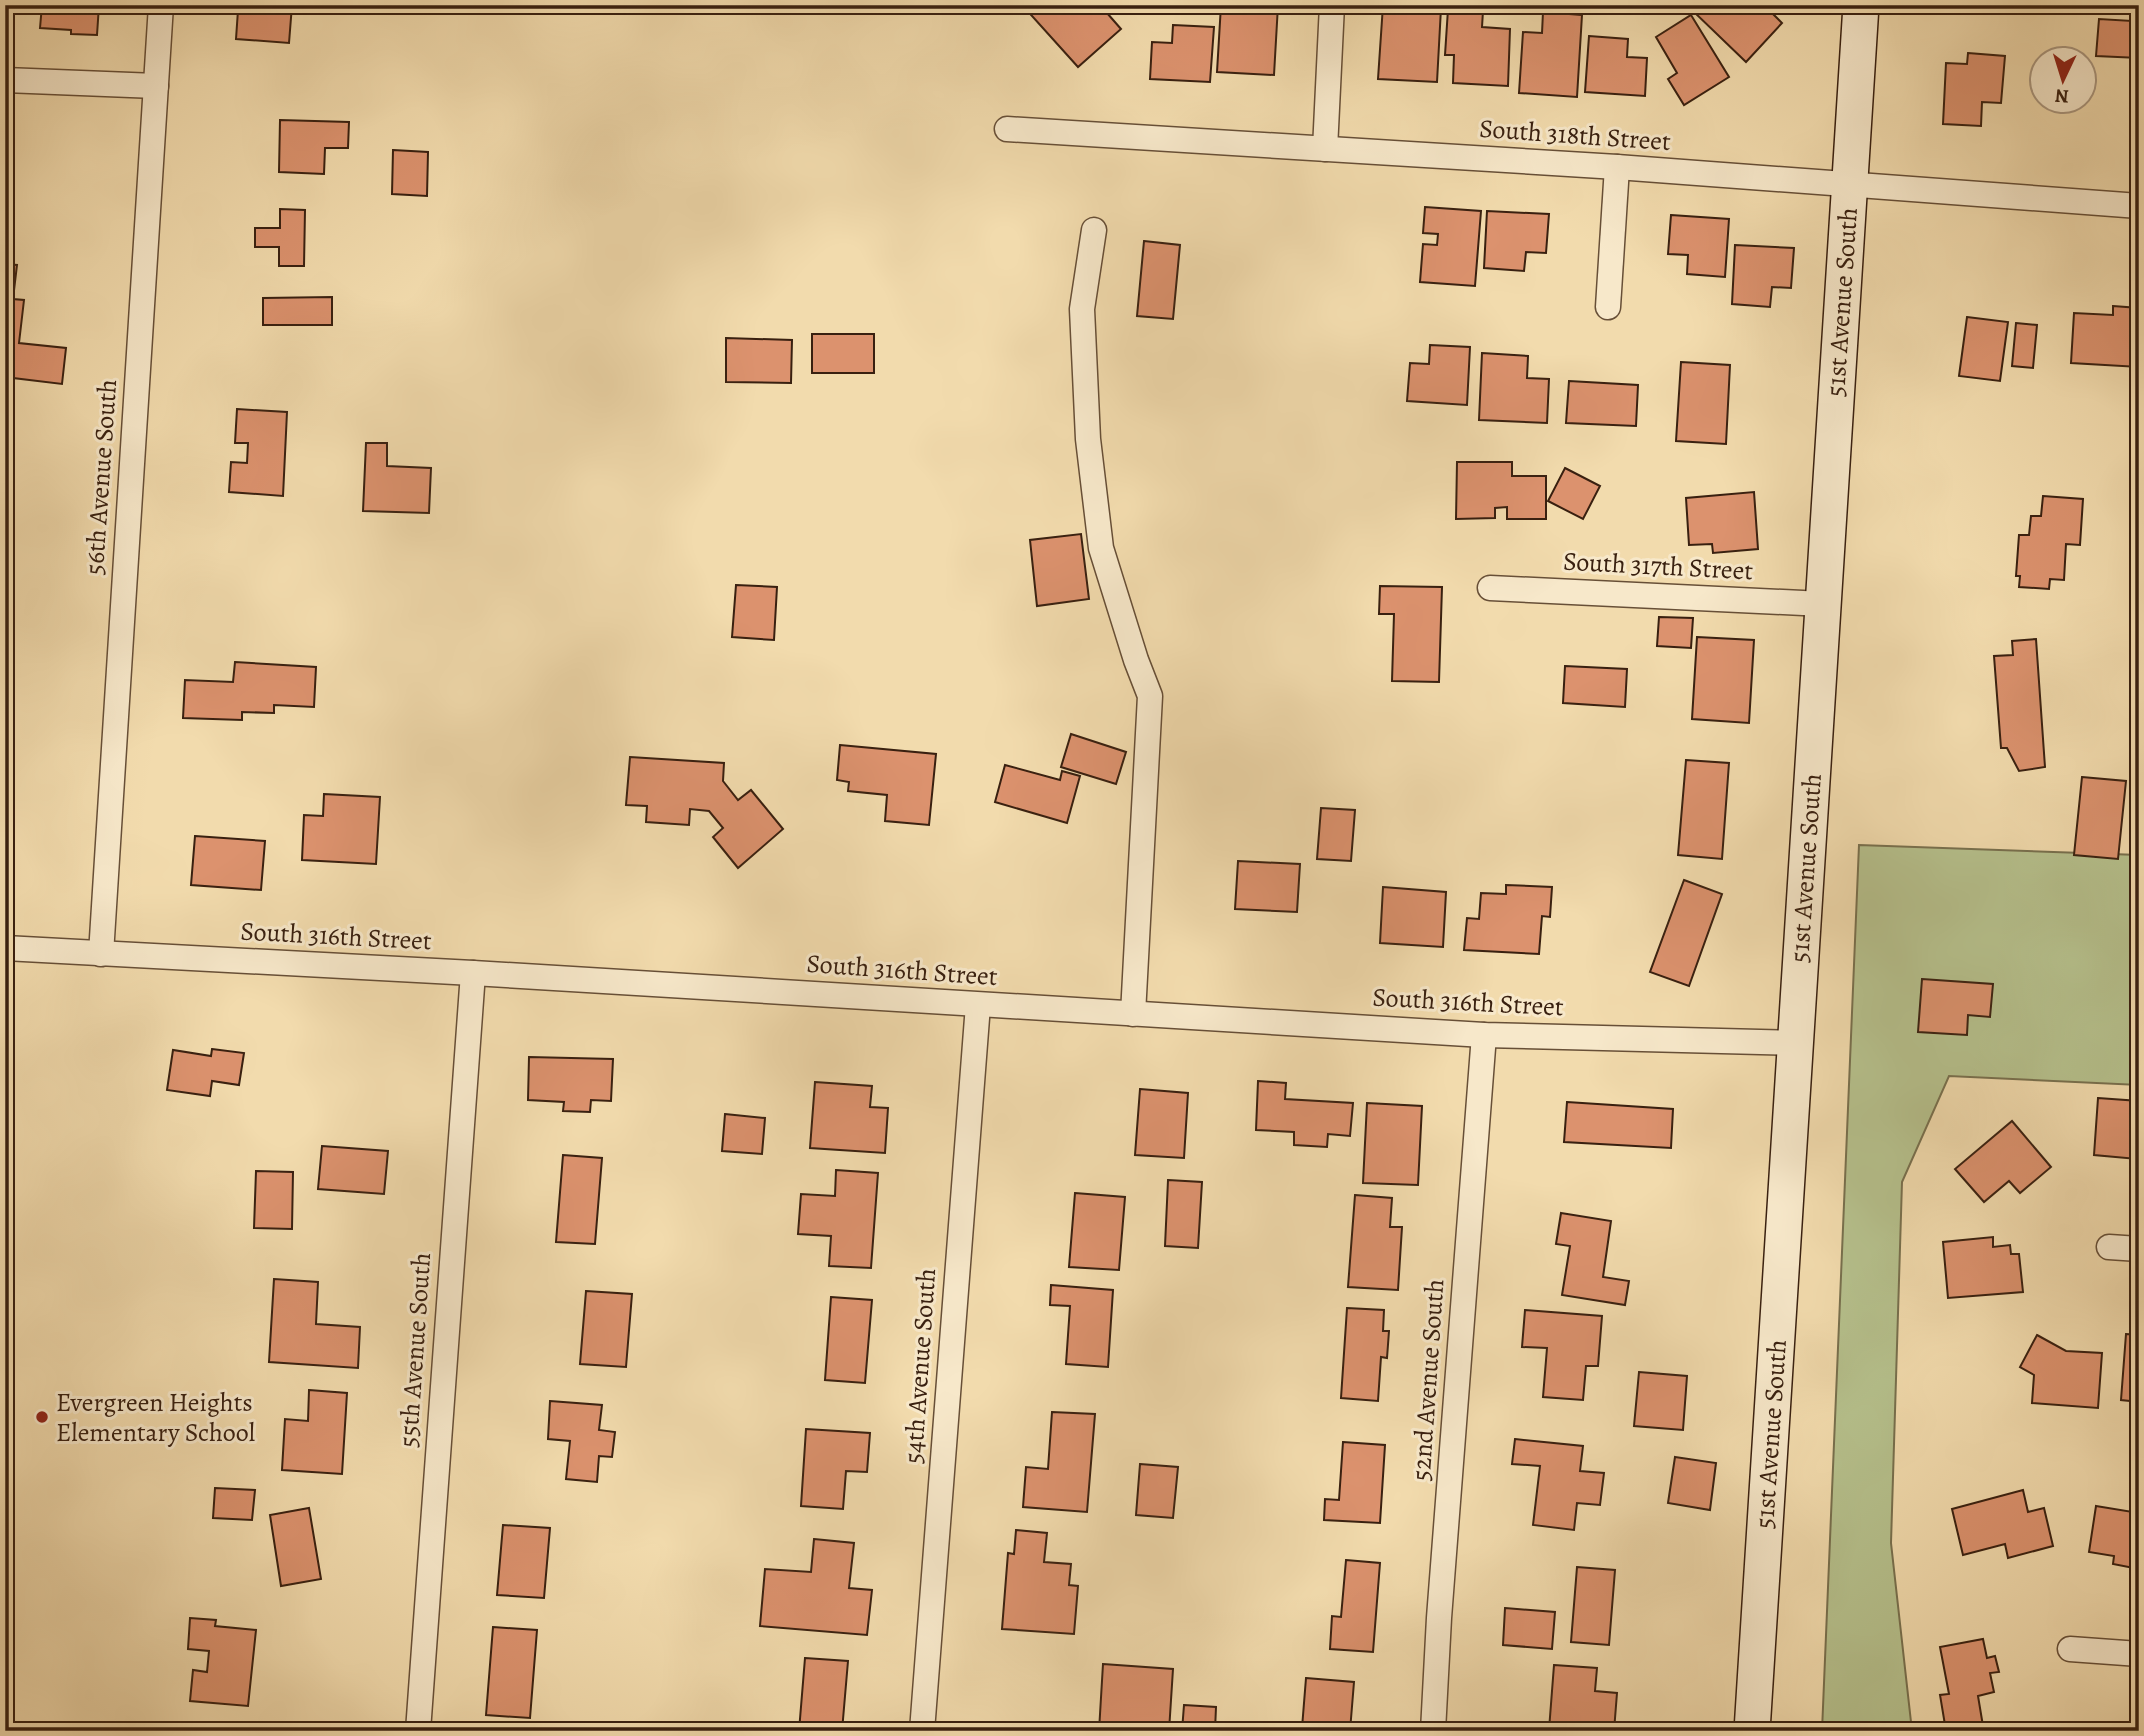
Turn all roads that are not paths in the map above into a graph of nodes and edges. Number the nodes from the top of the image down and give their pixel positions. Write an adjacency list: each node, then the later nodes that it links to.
1 (161, 5): 5 (street, 56th Avenue South)
2 (1332, 5): 7 (street)
3 (1861, 5): 9 (main road, 51st Avenue South)
4 (5, 80): 5 (street)
5 (156, 86): 16 (street, 56th Avenue South)
6 (1007, 129): 7 (street, South 318th Street)
7 (1325, 149): 8 (street, South 318th Street)
8 (1617, 167): 9 (street, South 318th Street); 12 (street)
9 (1850, 186): 10 (street, South 318th Street); 14 (main road, 51st Avenue South)
10 (2139, 206)
11 (1094, 230): 19 (street)
12 (1608, 307)
13 (1490, 588): 14 (street, South 317th Street)
14 (1823, 604): 21 (main road, 51st Avenue South)
15 (5, 948): 16 (street, South 316th Street)
16 (101, 954): 17 (street, South 316th Street)
17 (472, 973): 18 (street, South 316th Street); 26 (street, 55th Avenue South)
18 (978, 1005): 19 (street, South 316th Street); 27 (street, 54th Avenue South)
19 (1133, 1014): 20 (street, South 316th Street)
20 (1484, 1035): 21 (street, South 316th Street); 28 (street, 52nd Avenue South)
21 (1796, 1043): 29 (main road, 51st Avenue South)
22 (2109, 1248): 23 (street)
23 (2139, 1250)
24 (2070, 1649): 25 (street)
25 (2139, 1654)
26 (418, 1731)
27 (922, 1731)
28 (1433, 1731)
29 (1752, 1731)

